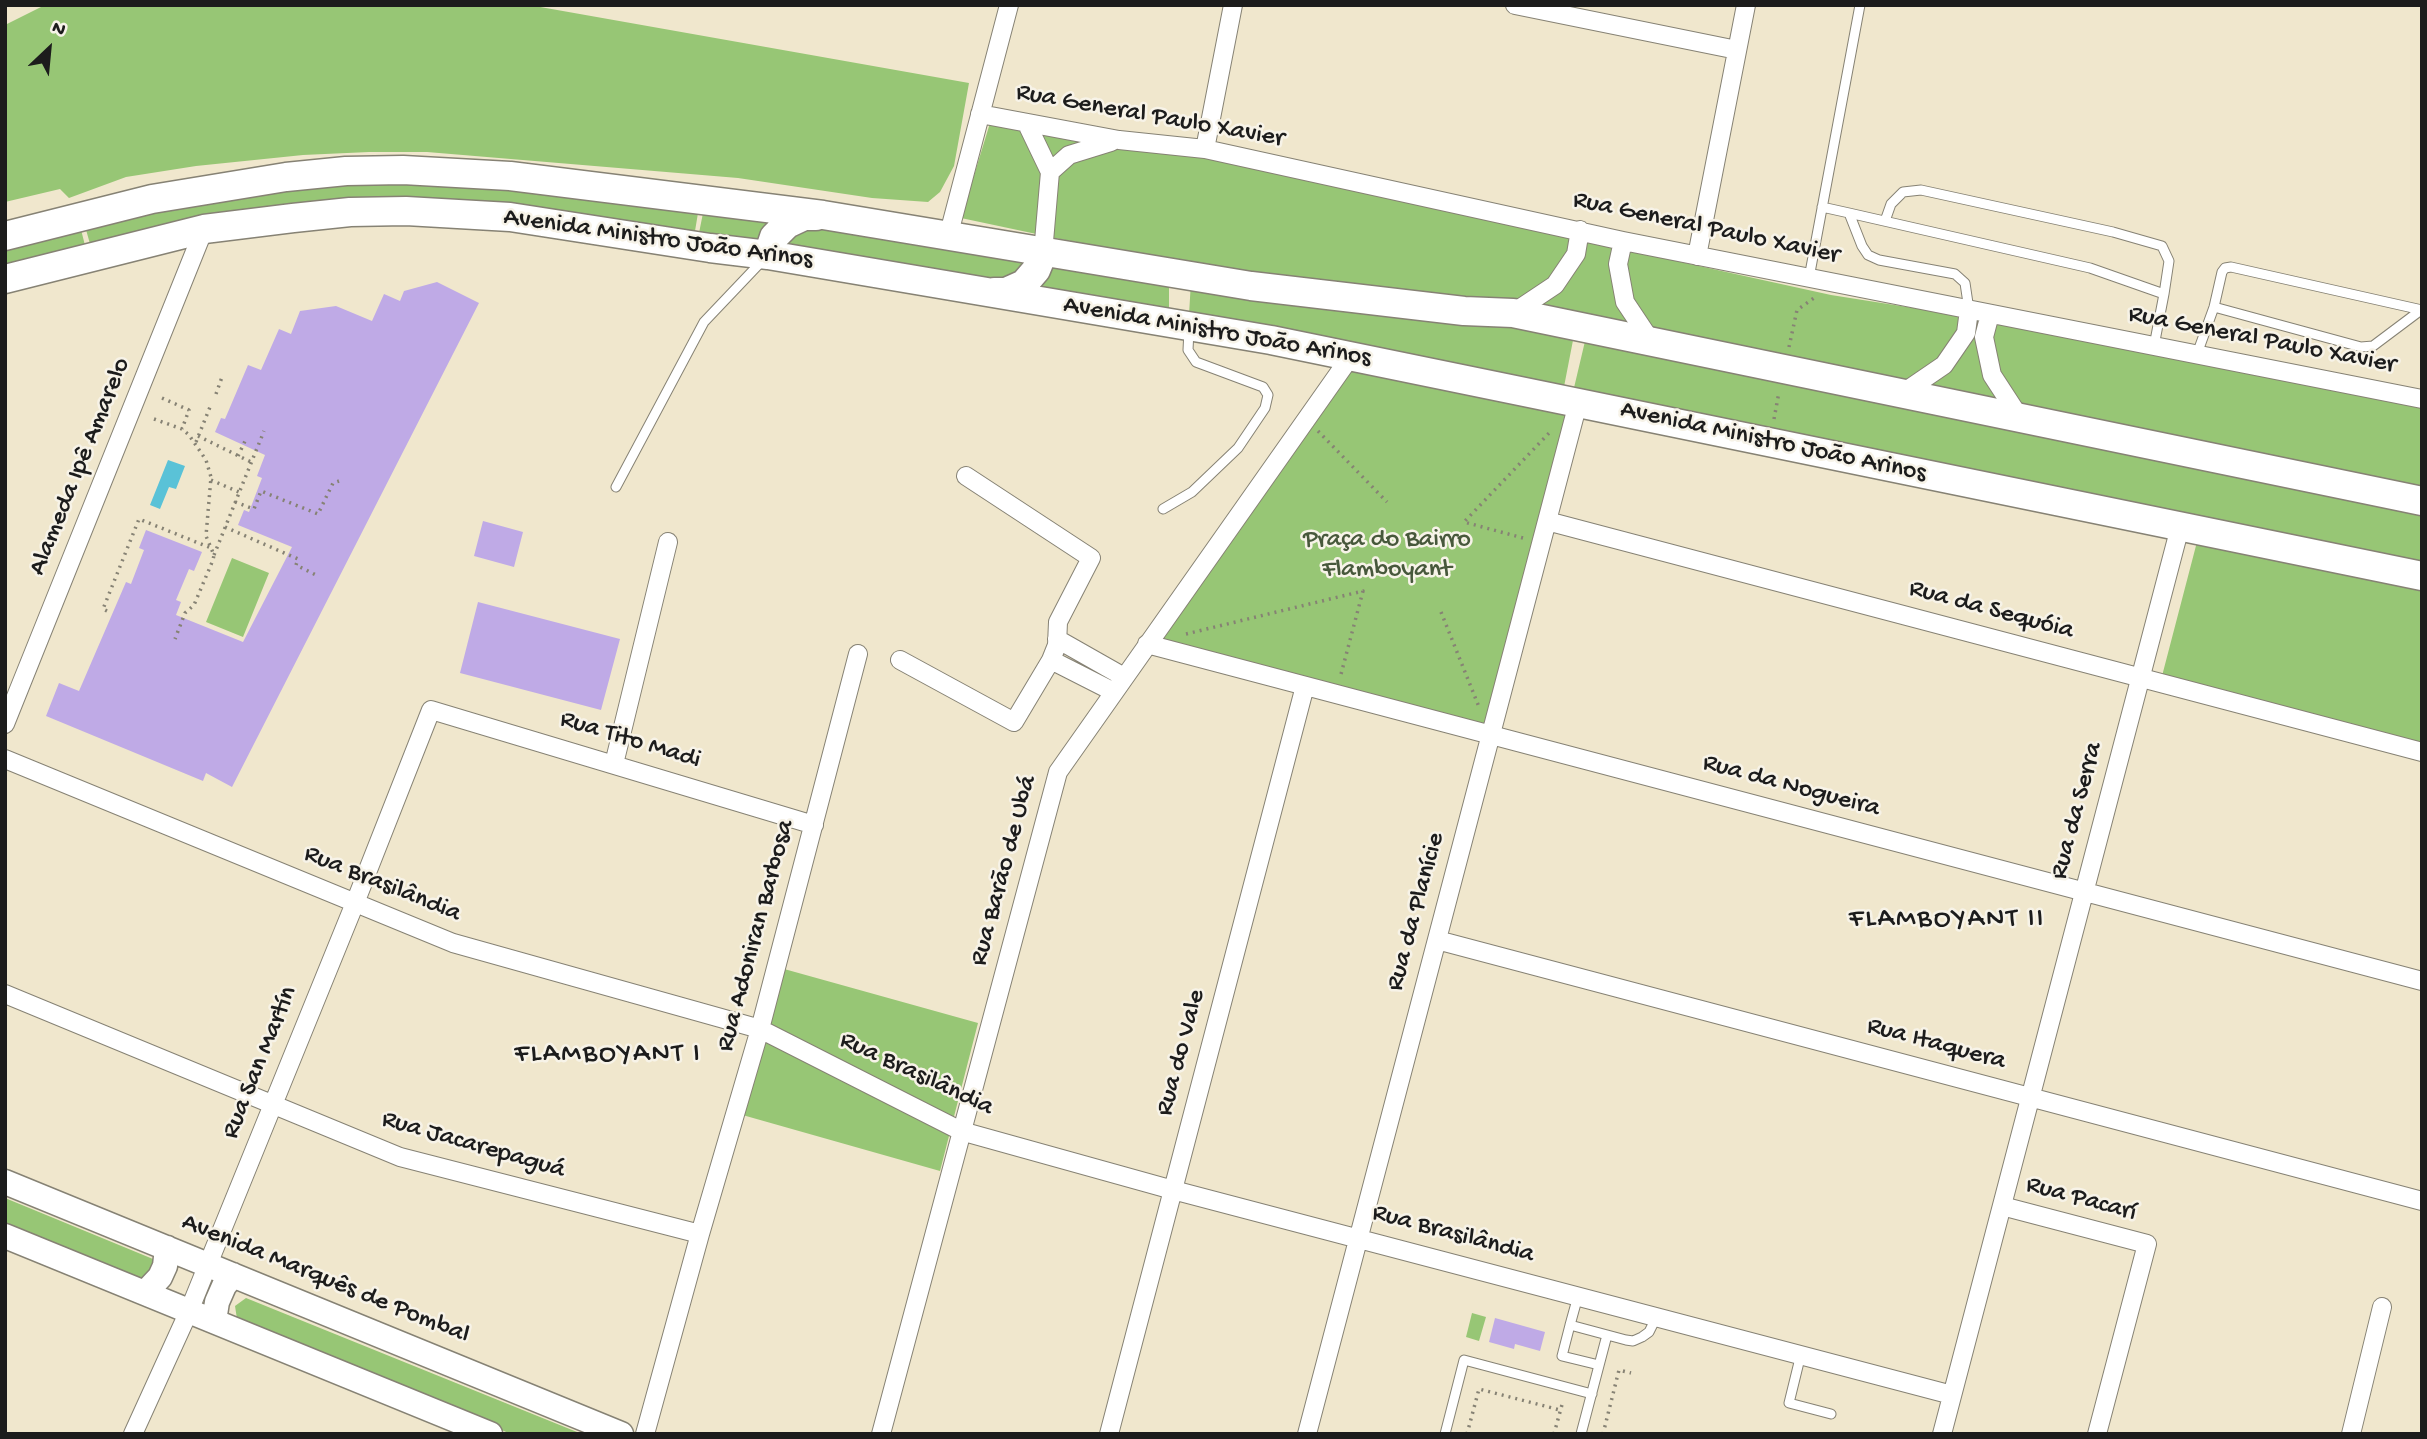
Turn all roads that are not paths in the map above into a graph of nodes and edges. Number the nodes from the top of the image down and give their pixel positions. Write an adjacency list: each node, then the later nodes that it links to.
1 (1009, 5): 7 (street)
2 (1233, 5): 10 (street)
3 (1515, 5): 6 (street)
4 (1746, 5): 6 (street)
5 (1860, 5): 12 (lane)
6 (1737, 50): 23 (street)
7 (980, 114): 8 (street, Rua General Paulo Xavier); 19 (street)
8 (1027, 124): 9 (street, Rua General Paulo Xavier); 11 (street)
9 (1119, 140): 10 (street, Rua General Paulo Xavier); 11 (street)
10 (1205, 149): 17 (street, Rua General Paulo Xavier)
11 (1050, 172): 21 (street)
12 (1822, 207): 13 (lane); 24 (lane)
13 (1849, 213): 15 (lane); 29 (lane)
14 (823, 215): 18 (main road, Avenida Ministro João Arinos); 19 (main road, Avenida Ministro João Arinos); 22 (main road)
15 (1885, 221): 27 (lane); 27 (lane)
16 (204, 229): 22 (main road, Avenida Ministro João Arinos); 25 (main road, Avenida Ministro João Arinos); 60 (street, Alameda Ipê Amarelo)
17 (1580, 230): 20 (street, Rua General Paulo Xavier); 31 (street)
18 (5, 236)
19 (948, 237): 21 (main road, Avenida Ministro João Arinos)
20 (1623, 242): 23 (street, Rua General Paulo Xavier); 34 (street)
21 (1043, 253): 26 (main road); 31 (main road, Avenida Ministro João Arinos)
22 (768, 255): 26 (main road, Avenida Ministro João Arinos); 43 (lane)
23 (1697, 256): 24 (street, Rua General Paulo Xavier)
24 (1809, 278): 29 (street, Rua General Paulo Xavier)
25 (5, 279)
26 (988, 292): 33 (main road, Avenida Ministro João Arinos)
27 (2164, 293): 35 (lane)
28 (2214, 307): 30 (lane); 30 (lane); 36 (lane)
29 (1969, 310): 32 (street, Rua General Paulo Xavier); 38 (street)
30 (2422, 310)
31 (1513, 313): 34 (main road, Avenida Ministro João Arinos)
32 (1990, 314): 35 (street, Rua General Paulo Xavier); 41 (street)
33 (1189, 325): 37 (main road, Avenida Ministro João Arinos); 45 (lane)
34 (1653, 344): 38 (main road, Avenida Ministro João Arinos)
35 (2154, 346): 36 (street, Rua General Paulo Xavier)
36 (2197, 355): 39 (street, Rua General Paulo Xavier)
37 (1351, 356): 40 (main road, Avenida Ministro João Arinos); 51 (street, Rua Barão de Ubá)
38 (1903, 393): 41 (main road, Avenida Ministro João Arinos)
39 (2422, 399)
40 (1577, 403): 46 (street, Rua da Planície); 47 (main road, Avenida Ministro João Arinos)
41 (2020, 418): 44 (main road, Avenida Ministro João Arinos)
42 (966, 476): 50 (street)
43 (616, 487)
44 (2422, 501)
45 (1163, 509)
46 (1547, 521): 56 (street, Rua da Sequóia); 61 (street, Rua da Planície)
47 (2180, 527): 49 (main road, Avenida Ministro João Arinos); 56 (street, Rua da Serra)
48 (668, 542): 64 (street)
49 (2422, 576)
50 (1057, 639): 54 (street); 55 (street)
51 (1147, 644): 55 (street, Rua Barão de Ubá); 57 (street, Rua da Nogueira)
52 (858, 654): 65 (street, Rua Adoniran Barbosa)
53 (900, 660): 54 (street)
54 (1051, 660): 58 (street)
55 (1124, 677): 58 (street, Rua Barão de Ubá)
56 (2140, 678): 62 (street, Rua da Sequóia); 66 (street, Rua da Serra)
57 (1305, 686): 61 (street, Rua da Nogueira); 76 (street, Rua do Vale)
58 (1114, 692): 74 (street, Rua Barão de Ubá)
59 (431, 710): 64 (street, Rua Tito Madi); 67 (street, Rua San Martín)
60 (5, 724)
61 (1491, 735): 66 (street, Rua da Nogueira); 68 (street, Rua da Planície)
62 (2422, 752)
63 (5, 759): 67 (street, Rua Brasilândia)
64 (614, 764): 65 (street, Rua Tito Madi)
65 (814, 825): 71 (street, Rua Adoniran Barbosa)
66 (2084, 892): 69 (street, Rua da Nogueira); 72 (street, Rua da Serra)
67 (355, 903): 71 (street, Rua Brasilândia); 73 (street, Rua San Martín)
68 (1437, 940): 72 (street, Rua Itaquera); 81 (street, Rua da Planície)
69 (2422, 981)
70 (5, 994): 73 (street, Rua Jacarepaguá)
71 (760, 1029): 74 (street, Rua Brasilândia); 79 (street, Rua Adoniran Barbosa)
72 (2030, 1097): 77 (street, Rua Itaquera); 78 (street, Rua da Serra)
73 (273, 1104): 79 (street, Rua Jacarepaguá); 83 (street, Rua San Martín)
74 (961, 1131): 76 (street, Rua Brasilândia); 102 (street, Rua Barão de Ubá)
75 (5, 1182): 82 (main road, Avenida Marquês de Pombal)
76 (1173, 1190): 81 (street, Rua Brasilândia); 103 (street, Rua do Vale)
77 (2422, 1201)
78 (2002, 1206): 96 (street, Rua da Serra); 108 (street, Rua Pacarí)
79 (700, 1234): 101 (street, Rua Adoniran Barbosa)
80 (5, 1236): 85 (main road)
81 (1359, 1237): 86 (street, Rua Brasilândia); 104 (street, Rua da Planície)
82 (167, 1248): 83 (main road, Avenida Marquês de Pombal); 85 (main road)
83 (208, 1265): 84 (main road, Avenida Marquês de Pombal); 88 (street, Rua San Martín)
84 (233, 1275): 90 (main road); 100 (main road, Avenida Marquês de Pombal)
85 (145, 1293): 88 (main road)
86 (1578, 1295): 89 (street, Rua Brasilândia); 91 (lane)
87 (2382, 1307): 109 (street)
88 (189, 1311): 90 (main road); 98 (street, Rua San Martín)
89 (1657, 1316): 92 (lane); 93 (street, Rua Brasilândia)
90 (214, 1321): 99 (main road)
91 (1570, 1325): 92 (lane); 94 (lane)
92 (1607, 1335): 94 (lane)
93 (1801, 1354): 96 (street, Rua Brasilândia); 97 (lane)
94 (1599, 1365): 95 (lane)
95 (1592, 1394): 105 (lane); 106 (lane)
96 (1952, 1395): 107 (street, Rua da Serra)
97 (1830, 1414)
98 (133, 1434)
99 (490, 1434)
100 (621, 1434)
101 (645, 1434)
102 (881, 1434)
103 (1109, 1434)
104 (1307, 1434)
105 (1445, 1434)
106 (1581, 1434)
107 (1942, 1434)
108 (2097, 1434)
109 (2351, 1434)

